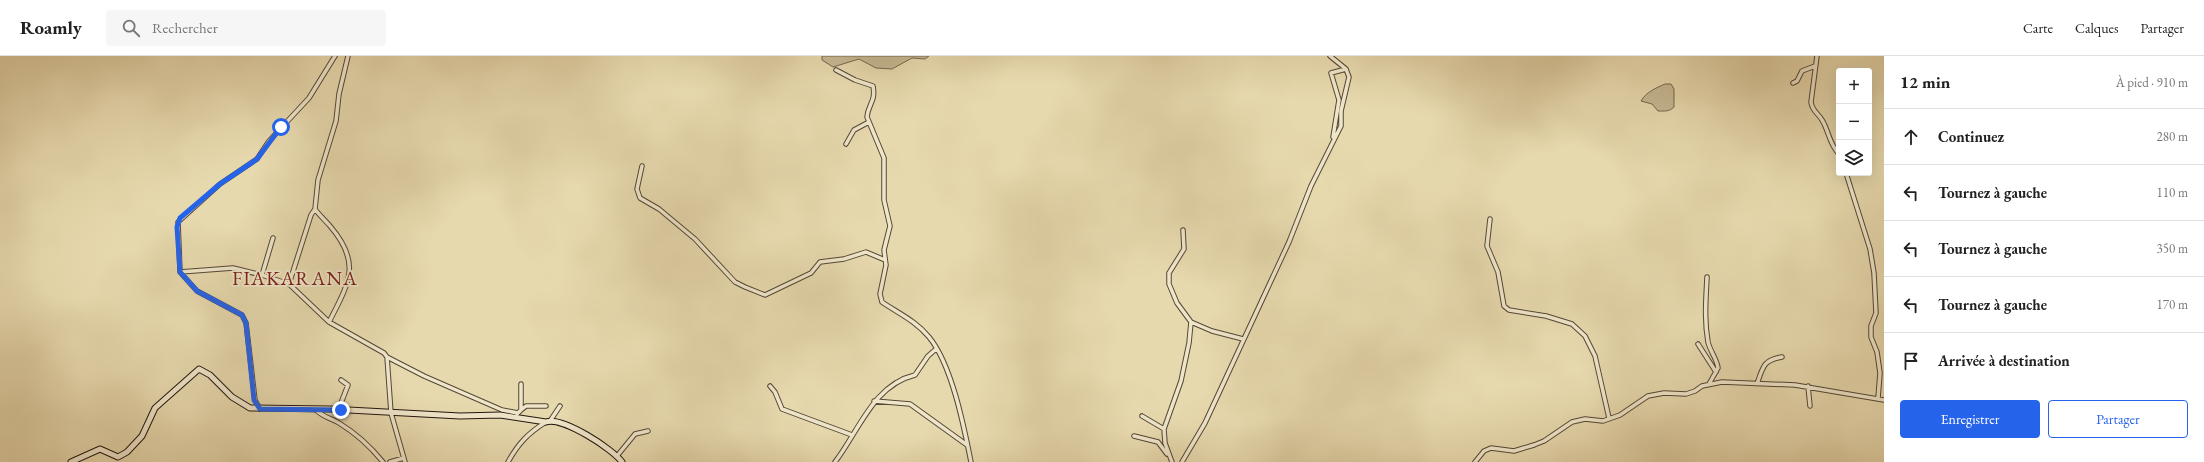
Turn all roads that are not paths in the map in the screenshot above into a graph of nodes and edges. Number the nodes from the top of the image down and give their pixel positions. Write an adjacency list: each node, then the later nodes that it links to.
1 (335, 56): 20 (street)
2 (348, 56): 15 (street)
3 (1330, 56): 6 (street)
4 (1818, 56): 5 (street)
5 (1815, 66): 8 (street); 12 (street)
6 (1346, 69): 11 (street); 11 (street)
7 (836, 70): 9 (street)
8 (1793, 83)
9 (869, 122): 10 (street); 19 (street)
10 (846, 144)
11 (1331, 144): 26 (street)
12 (1836, 150)
13 (642, 166): 19 (street)
14 (1847, 176): 38 (street)
15 (315, 209): 23 (street); 24 (street)
16 (1490, 219): 50 (street)
17 (1183, 230): 25 (street)
18 (273, 238): 21 (street)
19 (885, 260): 28 (street)
20 (180, 272): 21 (street); 44 (street)
21 (262, 275): 23 (street)
22 (1707, 277): 31 (street)
23 (289, 284): 24 (street)
24 (329, 322): 29 (street)
25 (1190, 322): 26 (street); 52 (street)
26 (1243, 339): 68 (street)
27 (1698, 344): 31 (street)
28 (936, 349): 40 (street); 56 (street)
29 (387, 357): 47 (street); 48 (street)
30 (1782, 357): 35 (street)
31 (1716, 372): 34 (street)
32 (341, 380): 46 (street)
33 (521, 384): 48 (street)
34 (1709, 384): 35 (street); 50 (street)
35 (1757, 384): 37 (street)
36 (770, 386): 54 (street)
37 (1808, 386): 38 (street); 43 (street)
38 (1878, 398): 39 (street)
39 (1884, 400)
40 (874, 401): 54 (street); 56 (street)
41 (546, 406): 48 (street)
42 (560, 406): 51 (street)
43 (1810, 406)
44 (260, 409): 45 (street); 60 (street)
45 (315, 409): 46 (street); 61 (street)
46 (341, 410): 47 (street)
47 (391, 413): 48 (street); 59 (street)
48 (518, 413): 51 (street)
49 (1142, 416): 52 (street)
50 (1609, 418): 69 (street)
51 (548, 422): 57 (street); 63 (street)
52 (1164, 428): 58 (street)
53 (648, 431): 57 (street)
54 (852, 435): 65 (street)
55 (1134, 436): 58 (street)
56 (967, 445): 66 (street)
57 (616, 456): 64 (street)
58 (1169, 456): 67 (street)
59 (404, 460): 62 (street)
60 (71, 462)
61 (383, 462)
62 (390, 462)
63 (508, 462)
64 (622, 462)
65 (836, 462)
66 (971, 462)
67 (1172, 462)
68 (1182, 462)
69 (1475, 462)

